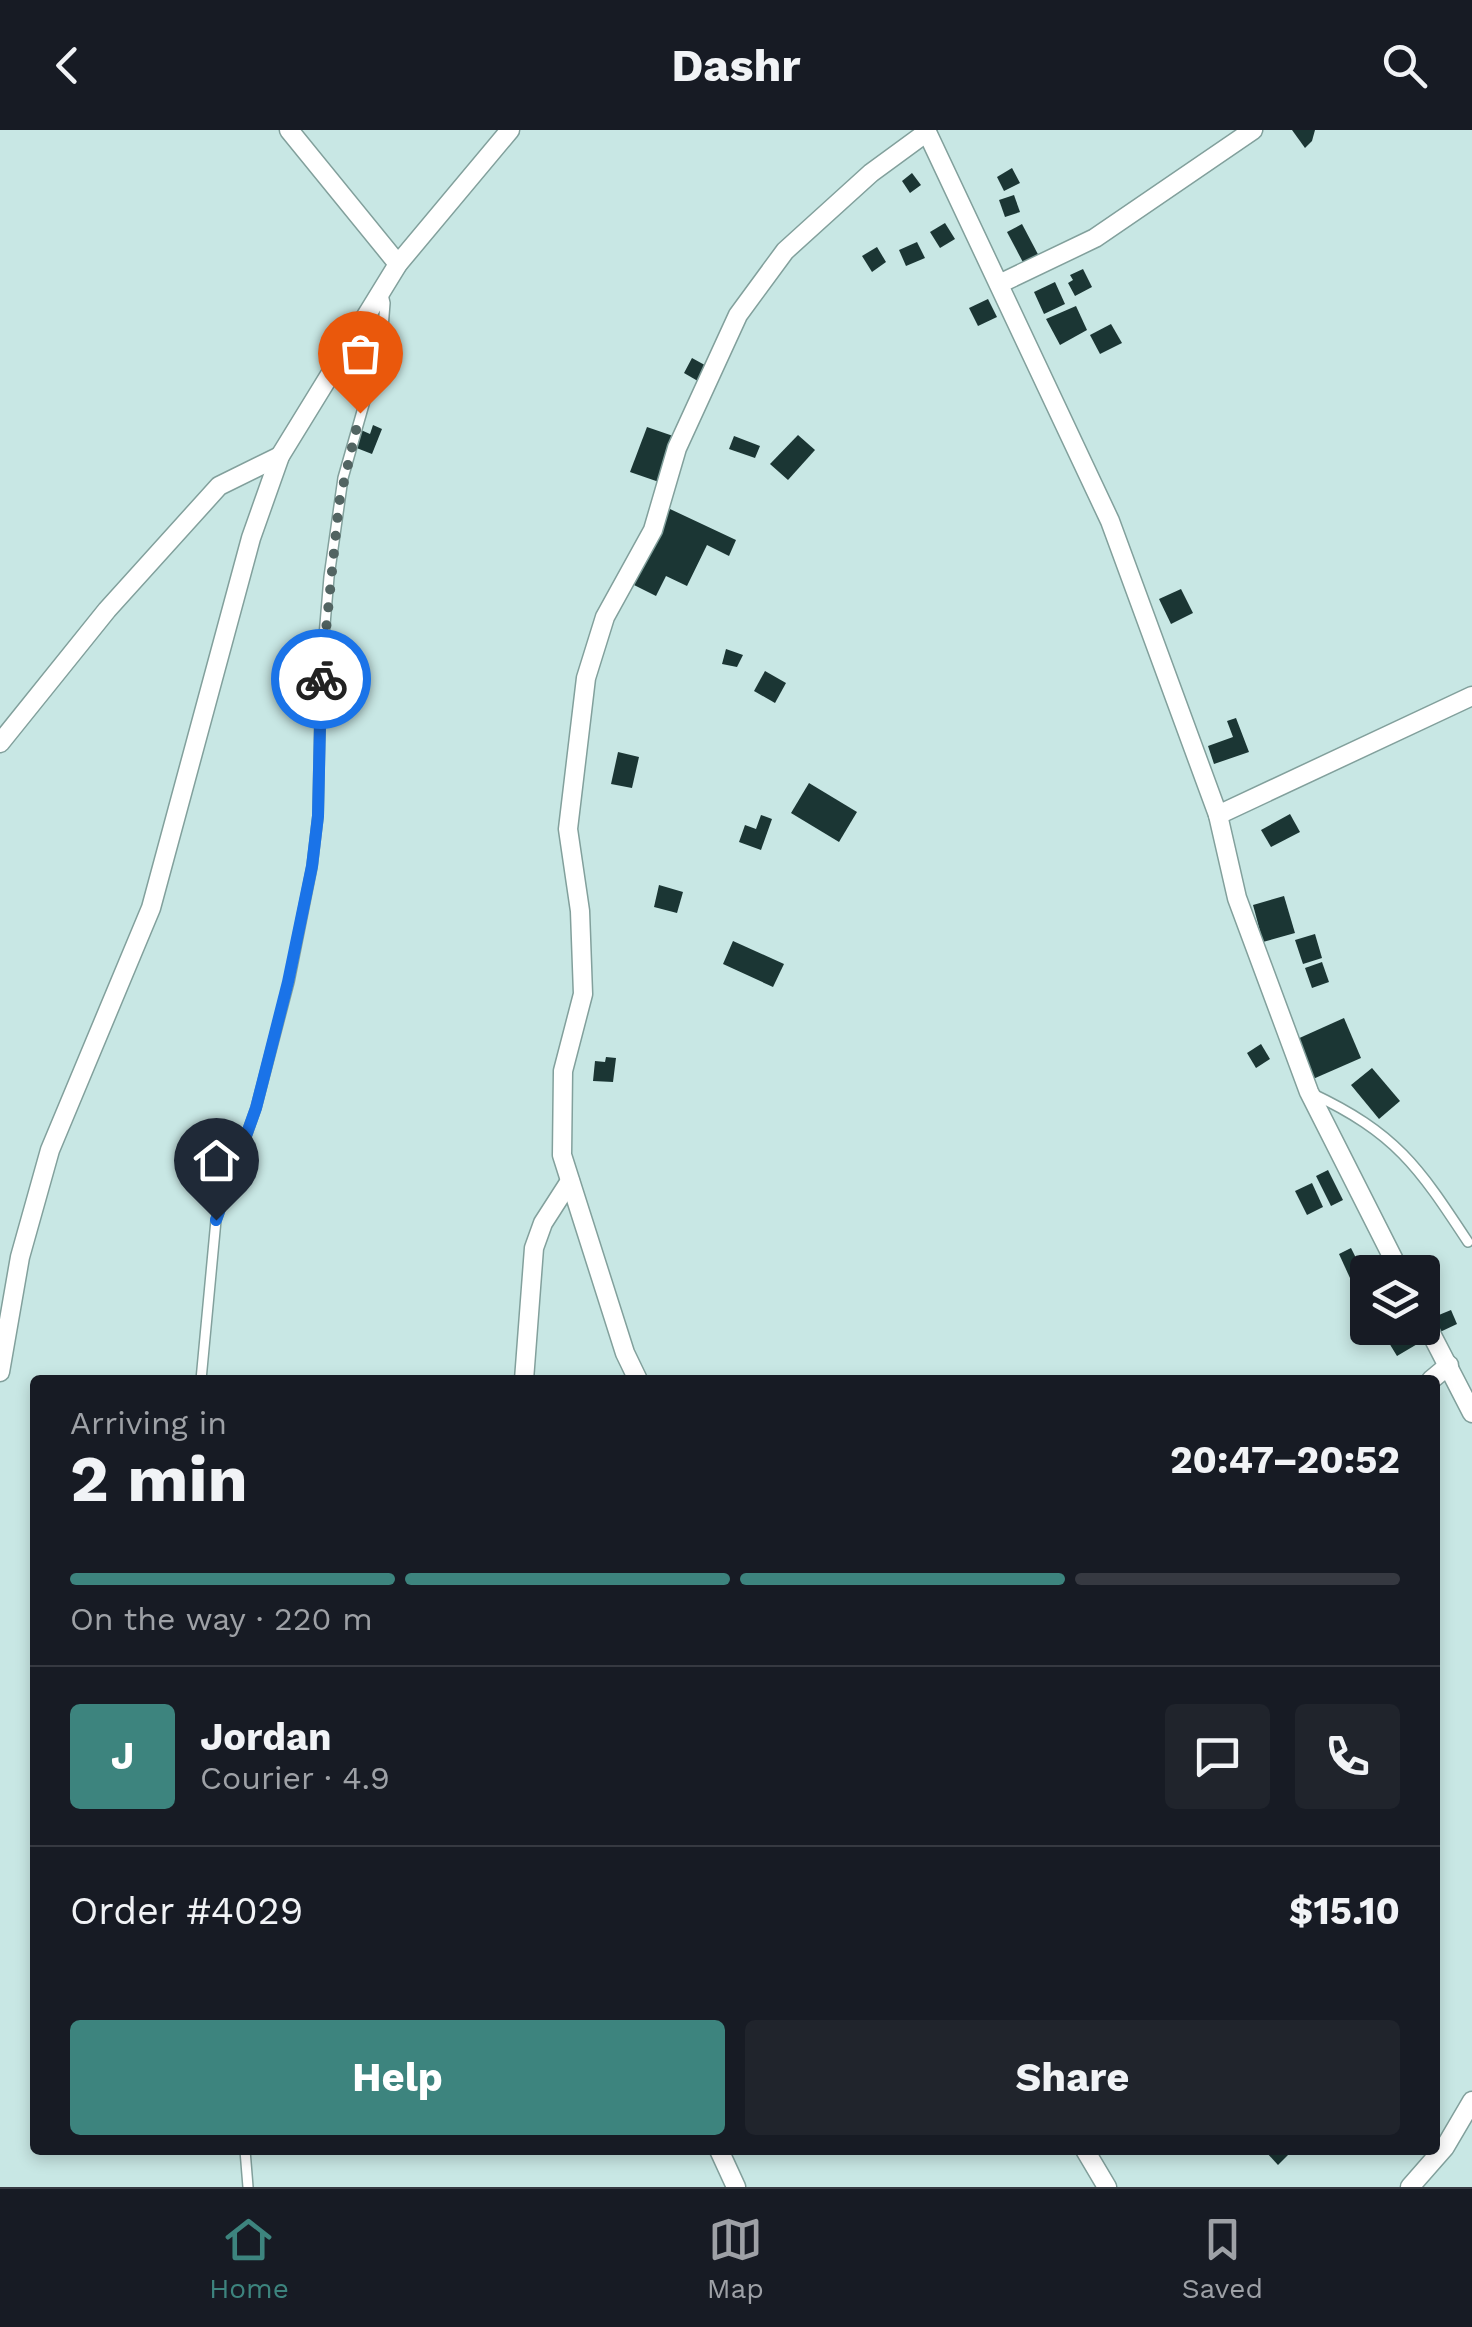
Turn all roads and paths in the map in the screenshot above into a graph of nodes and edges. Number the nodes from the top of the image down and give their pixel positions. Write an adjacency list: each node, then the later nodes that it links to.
1 (290, 130): 5 (street)
2 (510, 130): 5 (street)
3 (1253, 130): 6 (street)
4 (927, 131): 6 (street); 13 (street)
5 (398, 264): 7 (street)
6 (999, 284): 11 (street)
7 (382, 290): 8 (street); 19 (lane)
8 (280, 456): 10 (street); 18 (street)
9 (1472, 696): 11 (street)
10 (0, 743)
11 (1218, 815): 12 (street)
12 (1309, 1092): 14 (lane); 15 (street)
13 (570, 1182): 20 (street); 21 (street)
14 (1468, 1242)
15 (1391, 1255)
16 (1438, 1345): 17 (street)
17 (1449, 1365): 22 (street); 23 (street)
18 (0, 1372)
19 (201, 1375)
20 (524, 1375)
21 (636, 1375)
22 (1438, 1375)
23 (1472, 1413)
24 (1472, 2101): 25 (street)
25 (1440, 2152)
26 (245, 2155): 30 (lane)
27 (721, 2155): 31 (street)
28 (1088, 2155): 32 (street)
29 (1437, 2155): 33 (street)
30 (248, 2187)
31 (736, 2187)
32 (1106, 2187)
33 (1410, 2187)

